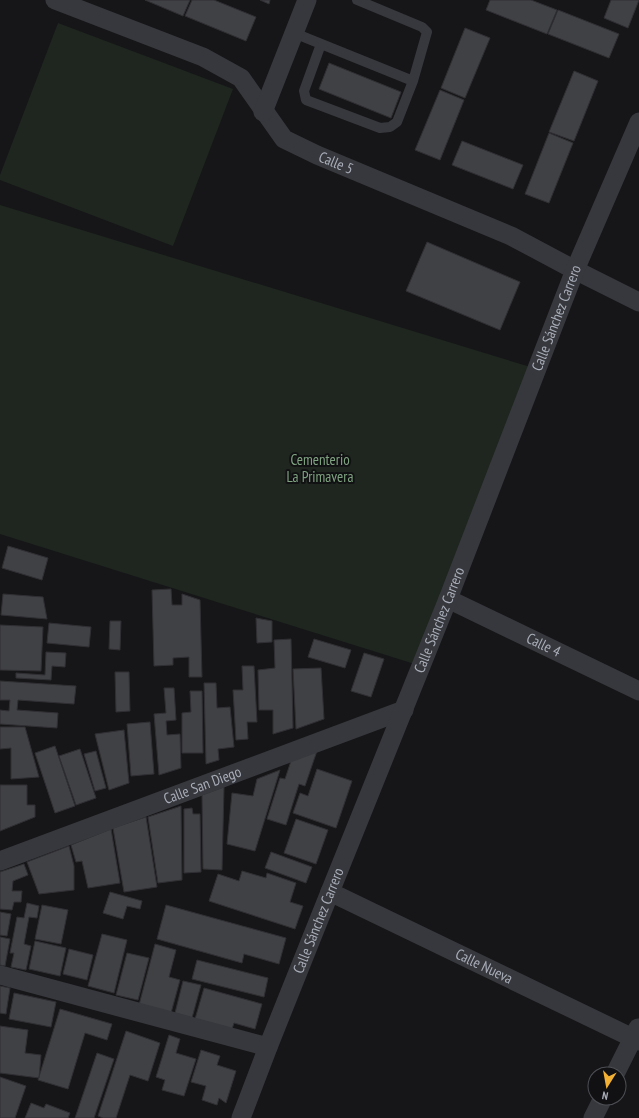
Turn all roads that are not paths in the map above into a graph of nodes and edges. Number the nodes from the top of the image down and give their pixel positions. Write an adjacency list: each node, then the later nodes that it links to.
1 (55, 0): 7 (street, Calle 5)
2 (306, 0): 4 (street)
3 (357, 0): 6 (lane)
4 (294, 33): 5 (lane); 7 (street)
5 (321, 44): 6 (lane); 6 (lane)
6 (413, 81)
7 (264, 112): 9 (street, Calle 5)
8 (639, 122): 9 (street, Calle Sánchez Carrero)
9 (575, 270): 10 (street, Calle 5); 11 (street, Calle Sánchez Carrero)
10 (639, 302)
11 (448, 599): 12 (street, Calle 4); 13 (street, Calle Sánchez Carrero)
12 (639, 691)
13 (404, 710): 14 (street, Calle San Diego); 15 (street, Calle Sánchez Carrero)
14 (0, 861)
15 (330, 892): 17 (street, Calle Nueva); 18 (street, Calle Sánchez Carrero)
16 (0, 975): 18 (street)
17 (637, 1035): 19 (street)
18 (268, 1047): 21 (street, Calle Sánchez Carrero)
19 (620, 1066)
20 (599, 1106): 22 (street)
21 (241, 1118)
22 (593, 1118)

